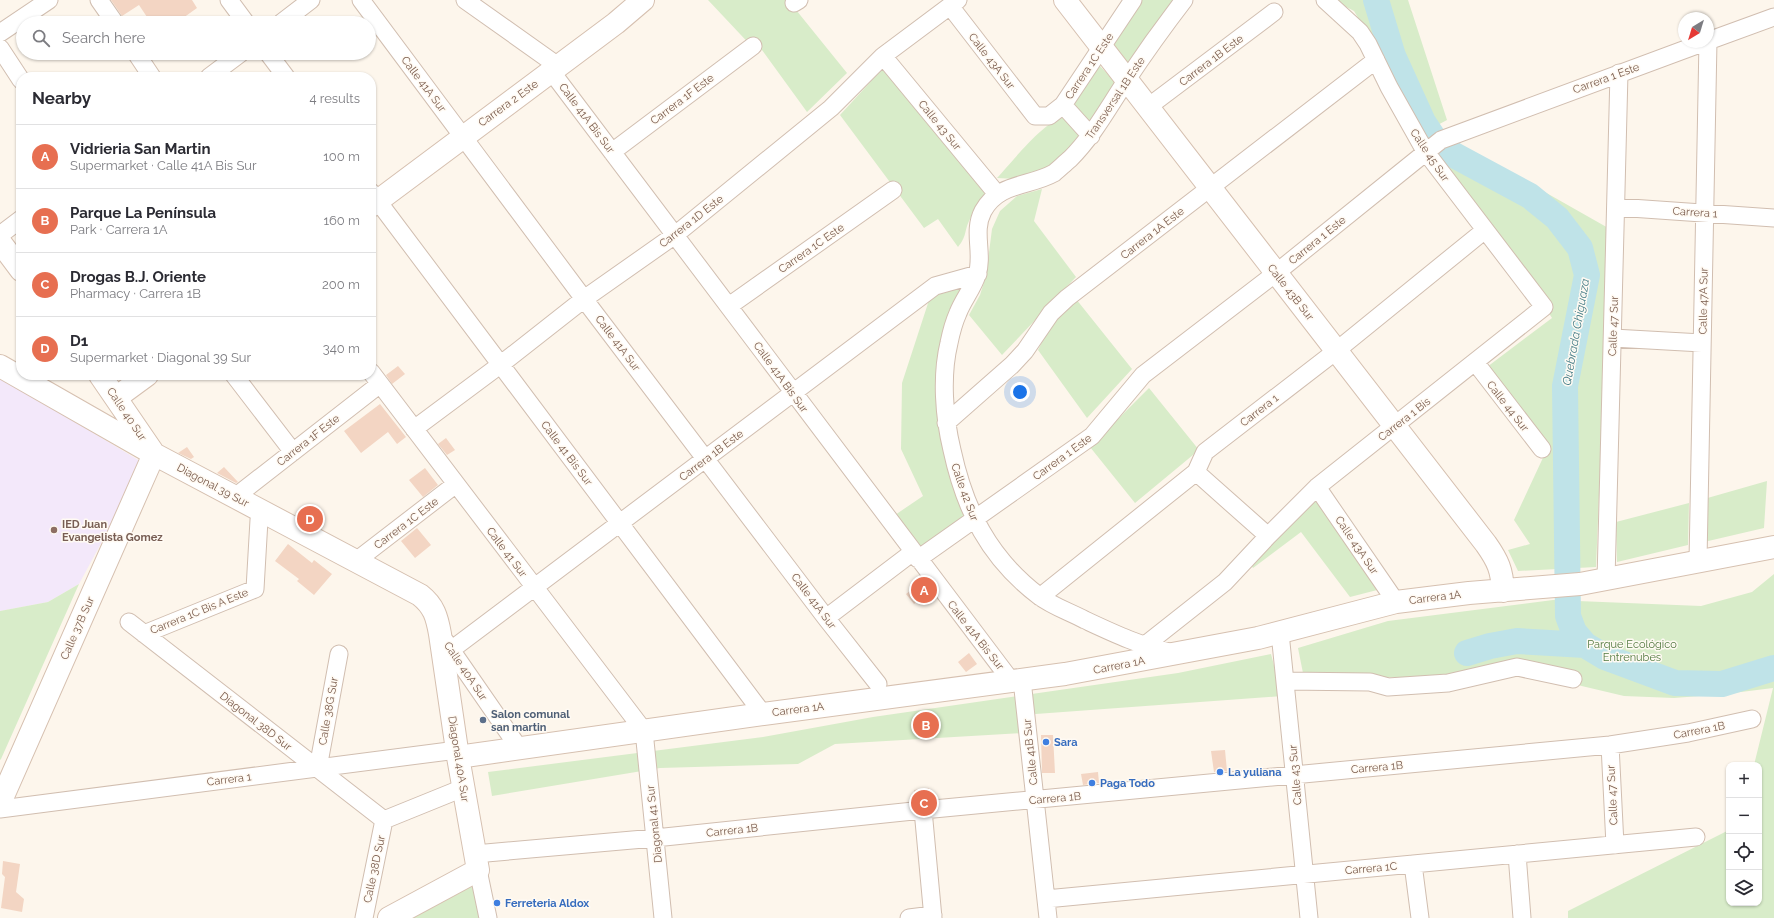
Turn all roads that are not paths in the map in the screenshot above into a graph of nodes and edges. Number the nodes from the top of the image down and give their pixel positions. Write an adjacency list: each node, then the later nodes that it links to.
1 (49, 0): 14 (street)
2 (99, 0): 15 (street)
3 (229, 0): 16 (street)
4 (311, 0): 17 (street)
5 (361, 0): 18 (street, Calle 41A Sur)
6 (643, 0): 34 (street, Carrera 2 Este)
7 (1065, 0): 26 (street, Calle 43B Sur)
8 (1133, 0): 26 (street, Carrera 1C Este)
9 (1184, 0): 40 (street, Transversal 1B Este)
10 (1325, 0): 33 (street, Calle 45 Sur)
11 (469, 1): 34 (street, Calle 41A Bis Sur)
12 (954, 3): 29 (street, Carrera 1D Este); 43 (street, Calle 43A Sur)
13 (1274, 12): 42 (street, Carrera 1B Este)
14 (25, 16)
15 (110, 16)
16 (241, 16)
17 (290, 16)
18 (373, 16)
19 (1774, 17): 23 (street)
20 (376, 20): 44 (street, Calle 41A Sur)
21 (16, 22): 22 (street)
22 (0, 33)
23 (1714, 39)
24 (753, 46): 47 (street, Carrera 1F Este)
25 (0, 48): 35 (street)
26 (1102, 48): 40 (street, Calle 43B Sur); 41 (street, Carrera 1C Este)
27 (1688, 48): 39 (street, Carrera 1 Este)
28 (1708, 48): 54 (street, Calle 47A Sur)
29 (883, 56): 50 (street, Calle 43 Sur); 59 (street, Carrera 1D Este)
30 (141, 60): 36 (street)
31 (232, 60): 37 (street)
32 (273, 60): 38 (street)
33 (1376, 60): 46 (street, Calle 45 Sur); 48 (street, Carrera 1A Este)
34 (555, 69): 44 (street, Carrera 2 Este); 47 (street, Calle 41A Bis Sur)
35 (16, 72)
36 (149, 72)
37 (216, 72)
38 (282, 72)
39 (1619, 73): 46 (street, Carrera 1 Este); 53 (street, Calle 47 Sur)
40 (1127, 80): 42 (street, Calle 43B Sur); 45 (street, Transversal 1B Este)
41 (1063, 105): 43 (street, Carrera 1C Este); 45 (street)
42 (1148, 107): 48 (street, Calle 43B Sur)
43 (1035, 116)
44 (463, 136): 51 (street, Carrera 2 Este); 64 (street, Calle 41A Sur)
45 (1091, 136): 50 (street, Transversal 1B Este)
46 (1433, 145): 57 (street, Calle 45 Sur); 62 (street, Carrera 1 Este)
47 (612, 152): 59 (street, Calle 41A Bis Sur)
48 (1210, 187): 62 (street, Calle 43B Sur); 83 (street, Carrera 1A Este)
49 (893, 190): 65 (street, Carrera 1C Este)
50 (997, 194): 63 (street, Transversal 1B Este)
51 (376, 198)
52 (376, 204): 72 (street, Calle 41 Bis Sur)
53 (1616, 207): 54 (street, Carrera 1); 68 (street, Calle 47 Sur)
54 (1705, 213): 55 (street, Carrera 1); 69 (street, Calle 47A Sur)
55 (1774, 218)
56 (16, 224): 58 (street)
57 (1485, 230): 66 (street, Calle 45 Sur); 70 (street, Carrera 1)
58 (0, 235)
59 (675, 235): 64 (street, Carrera 1D Este); 65 (street, Calle 41A Bis Sur)
60 (0, 242): 61 (street)
61 (16, 263)
62 (1276, 273): 70 (street, Calle 43B Sur); 95 (street, Carrera 1 Este)
63 (978, 274): 67 (street, Transversal 1B Este); 81 (street, Carrera 1B Este)
64 (584, 299): 72 (street, Carrera 1D Este); 89 (street, Calle 41A Sur)
65 (729, 306): 81 (street, Calle 41A Bis Sur)
66 (1544, 308): 71 (street, Carrera 1 Bis)
67 (958, 314): 83 (street, Calle 42 Sur)
68 (1613, 338): 69 (street); 102 (street, Calle 47 Sur)
69 (1702, 343): 101 (street, Calle 47A Sur)
70 (1336, 351): 84 (street, Calle 43B Sur); 90 (street, Carrera 1)
71 (1475, 362): 84 (street, Carrera 1 Bis); 86 (street, Calle 44 Sur)
72 (500, 365): 85 (street, Carrera 1D Este); 96 (street, Calle 41 Bis Sur)
73 (0, 366): 74 (street, Diagonal 39 Sur)
74 (16, 375)
75 (376, 378): 85 (street, Calle 41 Sur)
76 (24, 380): 88 (street, Diagonal 39 Sur)
77 (104, 380): 82 (street, Calle 40 Sur)
78 (139, 380): 82 (street)
79 (238, 380): 87 (street)
80 (374, 380): 87 (street, Carrera 1F Este)
81 (793, 393): 89 (street, Carrera 1B Este); 99 (street, Calle 41A Bis Sur)
82 (117, 397): 88 (street, Calle 40 Sur)
83 (946, 423): 95 (street, Calle 42 Sur)
84 (1394, 426): 92 (street, Carrera 1 Bis); 104 (street, Calle 43B Sur)
85 (414, 429): 91 (street, Calle 41 Sur)
86 (1542, 449)
87 (292, 452): 93 (street, Carrera 1F Este)
88 (154, 454): 93 (street, Diagonal 39 Sur); 130 (street, Calle 37B Sur)
89 (706, 459): 96 (street, Carrera 1B Este); 108 (street, Calle 41A Sur)
90 (1196, 472): 97 (street); 105 (street, Carrera 1)
91 (456, 484): 100 (street, Carrera 1C Este); 103 (street, Calle 41 Sur)
92 (1318, 487): 97 (street, Carrera 1 Bis); 107 (street, Calle 43A Sur)
93 (235, 497): 94 (street, Diagonal 39 Sur)
94 (262, 511): 100 (street, Diagonal 39 Sur); 111 (street, Carrera 1C Bis A Este)
95 (974, 520): 99 (street, Carrera 1 Este); 105 (street, Calle 42 Sur)
96 (619, 523): 103 (street, Carrera 1B Este); 120 (street, Calle 41 Bis Sur)
97 (1268, 536): 113 (street)
98 (1774, 547): 101 (street, Carrera 1A)
99 (915, 556): 108 (street, Carrera 1 Este); 117 (street, Calle 41A Bis Sur)
100 (356, 561): 106 (street, Diagonal 39 Sur)
101 (1698, 561): 102 (street, Carrera 1A)
102 (1606, 580): 104 (street, Carrera 1A)
103 (534, 587): 112 (street, Carrera 1B Este); 122 (street, Calle 41 Sur)
104 (1503, 591): 107 (street, Carrera 1A)
105 (1040, 597): 113 (street, Calle 42 Sur)
106 (428, 601): 112 (street, Diagonal 40A Sur)
107 (1396, 602): 110 (street, Carrera 1A)
108 (826, 618): 119 (street, Calle 41A Sur)
109 (129, 622): 111 (street, Diagonal 38D Sur)
110 (1280, 633): 115 (street, Carrera 1A); 118 (street, Calle 43 Sur)
111 (144, 634): 126 (street, Diagonal 38D Sur)
112 (445, 642): 124 (street, Calle 40A Sur); 125 (street, Diagonal 40A Sur)
113 (1144, 646): 115 (street, Calle 42 Sur)
114 (339, 654): 126 (street, Calle 38G Sur)
115 (1176, 654): 117 (street, Carrera 1A)
116 (1573, 679): 118 (street)
117 (1017, 681): 120 (street, Carrera 1A); 129 (street, Calle 41B Sur)
118 (1286, 681): 127 (street, Calle 43 Sur)
119 (878, 684)
120 (763, 714): 122 (street, Carrera 1A)
121 (1752, 719): 123 (street, Carrera 1B)
122 (644, 730): 124 (street, Carrera 1A); 134 (street, Diagonal 41 Sur)
123 (1610, 745): 127 (street, Carrera 1B); 136 (street, Calle 47 Sur)
124 (519, 748): 125 (street, Carrera 1A)
125 (458, 753): 126 (street, Carrera 1); 128 (street, Diagonal 40A Sur)
126 (318, 768): 131 (street, Carrera 1); 133 (street, Diagonal 38D Sur)
127 (1295, 775): 129 (street, Carrera 1B); 140 (street, Calle 43 Sur)
128 (464, 788): 133 (street); 138 (street, Diagonal 40A Sur)
129 (1035, 800): 132 (street, Carrera 1B); 141 (street, Calle 41B Sur)
130 (0, 803)
131 (0, 809)
132 (923, 810): 134 (street, Carrera 1B); 142 (street)
133 (384, 820): 143 (street, Calle 38D Sur)
134 (655, 838): 138 (street, Carrera 1B); 146 (street, Diagonal 41 Sur)
135 (1696, 838): 136 (street, Carrera 1C)
136 (1615, 845): 137 (street, Carrera 1C)
137 (1517, 854): 139 (street, Carrera 1C); 151 (street)
138 (477, 862): 144 (street, Carrera 1B); 145 (street, Diagonal 40A Sur)
139 (1413, 864): 140 (street, Carrera 1C); 150 (street)
140 (1305, 874): 141 (street, Carrera 1C); 149 (street, Calle 43 Sur)
141 (1046, 899): 148 (street, Calle 41B Sur)
142 (933, 917): 147 (street)
143 (364, 918)
144 (389, 918)
145 (488, 918)
146 (663, 918)
147 (909, 918)
148 (1048, 918)
149 (1309, 918)
150 (1420, 918)
151 (1522, 918)

